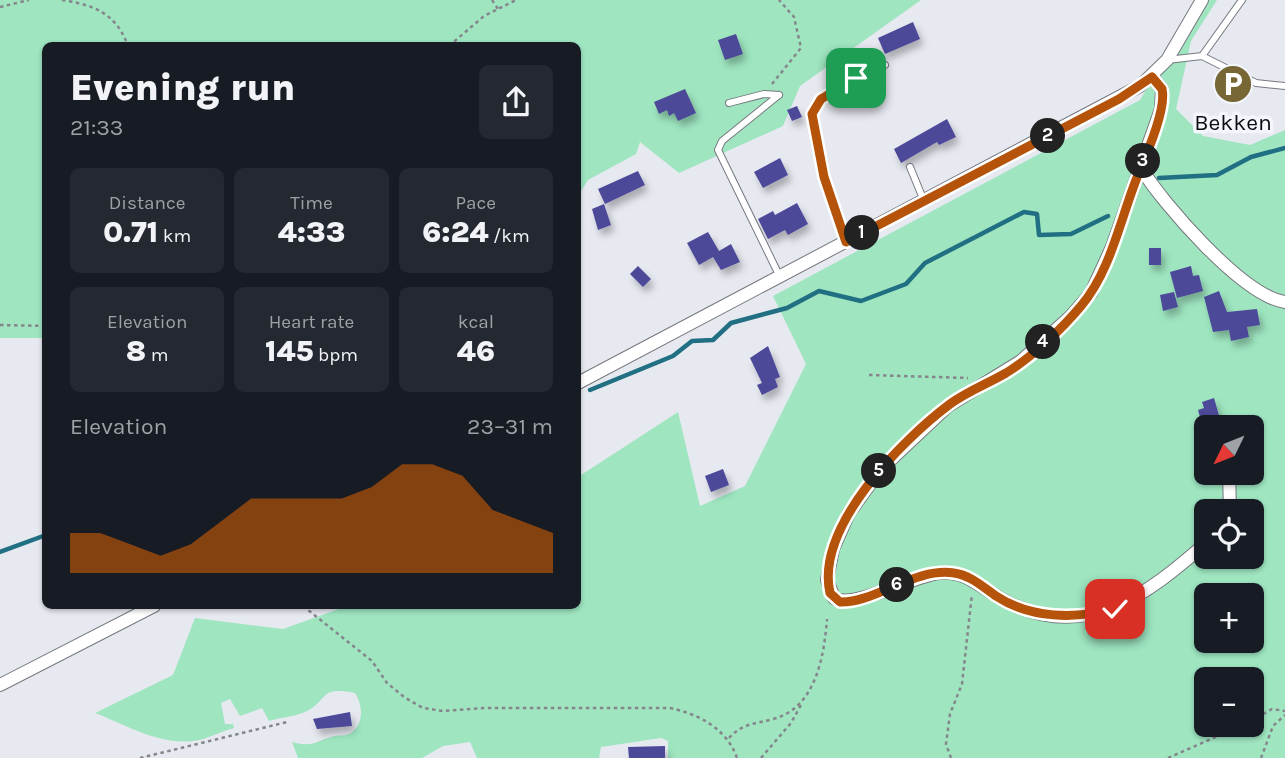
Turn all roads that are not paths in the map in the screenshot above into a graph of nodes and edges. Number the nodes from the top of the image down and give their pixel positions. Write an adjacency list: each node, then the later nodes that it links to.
1 (1202, 0): 4 (street)
2 (1242, 0): 3 (lane)
3 (1202, 56): 4 (lane); 7 (lane)
4 (1167, 60): 6 (street)
5 (885, 65): 12 (lane)
6 (1152, 77): 10 (street); 11 (street)
7 (1285, 86)
8 (729, 103): 13 (lane)
9 (910, 167): 11 (lane)
10 (1141, 168): 14 (street); 16 (street)
11 (924, 201): 12 (street)
12 (846, 242): 13 (street)
13 (780, 277): 15 (street)
14 (1285, 302)
15 (581, 381)
16 (1194, 553)
17 (148, 609): 18 (street)
18 (0, 685)

